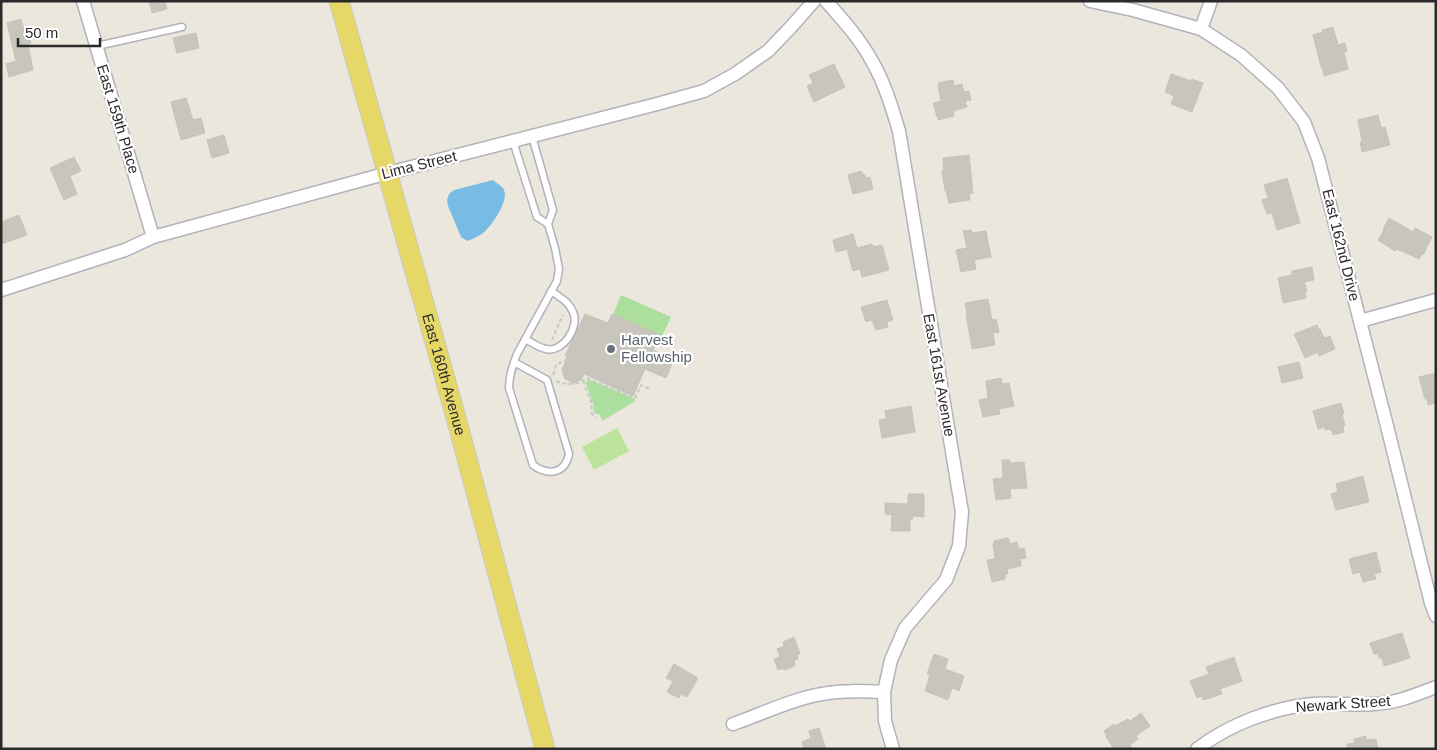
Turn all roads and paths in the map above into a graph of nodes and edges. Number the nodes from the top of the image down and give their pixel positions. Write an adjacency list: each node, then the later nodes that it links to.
1 (83, 1): 9 (street, East 159th Place)
2 (339, 1): 12 (main road, East 160th Avenue)
3 (814, 1): 10 (street, Lima Street)
4 (826, 1): 29 (street, East 161st Avenue)
5 (1090, 1): 8 (street, East 162nd Drive)
6 (1211, 1): 8 (street)
7 (182, 27): 9 (lane)
8 (1200, 29): 19 (street, East 162nd Drive)
9 (97, 46): 14 (street, East 159th Place)
10 (532, 136): 11 (street, Lima Street); 13 (lane)
11 (513, 141): 12 (street, Lima Street); 13 (lane)
12 (388, 173): 14 (street, Lima Street); 31 (main road, East 160th Avenue)
13 (548, 224): 16 (lane)
14 (153, 237): 15 (street, Lima Street)
15 (1, 290)
16 (551, 290): 20 (lane); 20 (lane)
17 (1436, 300): 19 (street)
18 (563, 315): 21 (path)
19 (1360, 321): 27 (street, East 162nd Drive)
20 (525, 339): 23 (lane)
21 (552, 340)
22 (570, 358): 24 (path)
23 (514, 362): 23 (lane)
24 (583, 381): 25 (path); 26 (path)
25 (650, 389)
26 (596, 418)
27 (1436, 616)
28 (1436, 687): 33 (street, Newark Street)
29 (884, 692): 30 (street); 32 (street, East 161st Avenue)
30 (733, 724)
31 (545, 749)
32 (893, 749)
33 (1197, 749)

